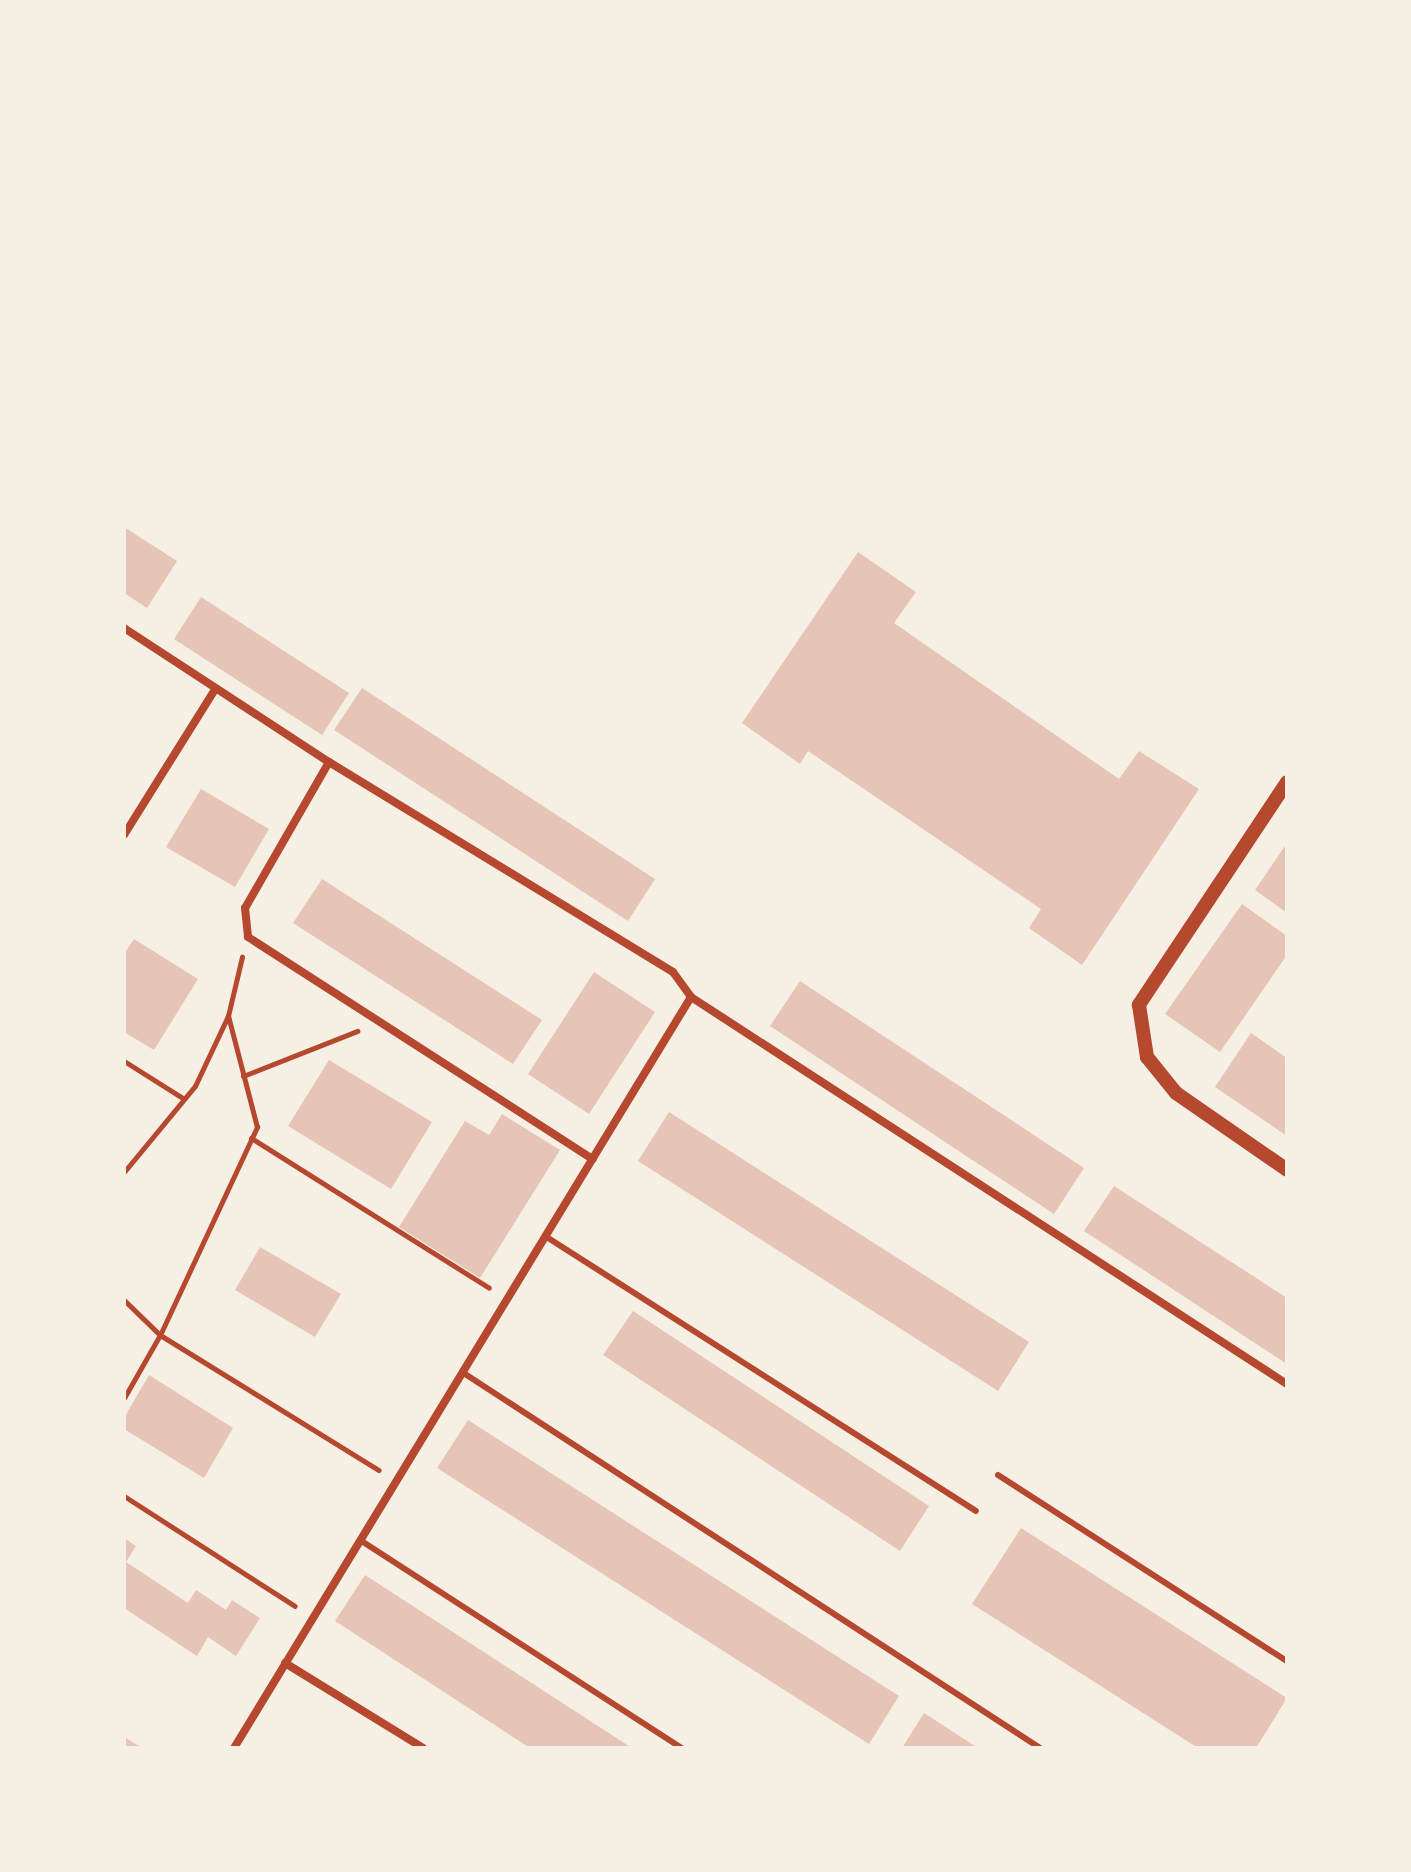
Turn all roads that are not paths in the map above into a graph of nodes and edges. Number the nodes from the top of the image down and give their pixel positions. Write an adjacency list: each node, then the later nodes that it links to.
1 (124, 628): 2 (street)
2 (216, 688): 3 (street); 5 (street)
3 (329, 762): 6 (street); 7 (street)
4 (1287, 782): 8 (street)
5 (124, 835)
6 (691, 997): 7 (street); 11 (street)
7 (593, 1159): 9 (street)
8 (1287, 1170)
9 (545, 1236): 10 (street); 13 (lane)
10 (462, 1372): 14 (street); 20 (lane)
11 (1287, 1384)
12 (998, 1475): 15 (lane)
13 (976, 1511)
14 (360, 1540): 16 (street); 19 (lane)
15 (1287, 1661)
16 (285, 1663): 17 (street); 18 (street)
17 (234, 1748)
18 (423, 1748)
19 (682, 1748)
20 (1040, 1748)

